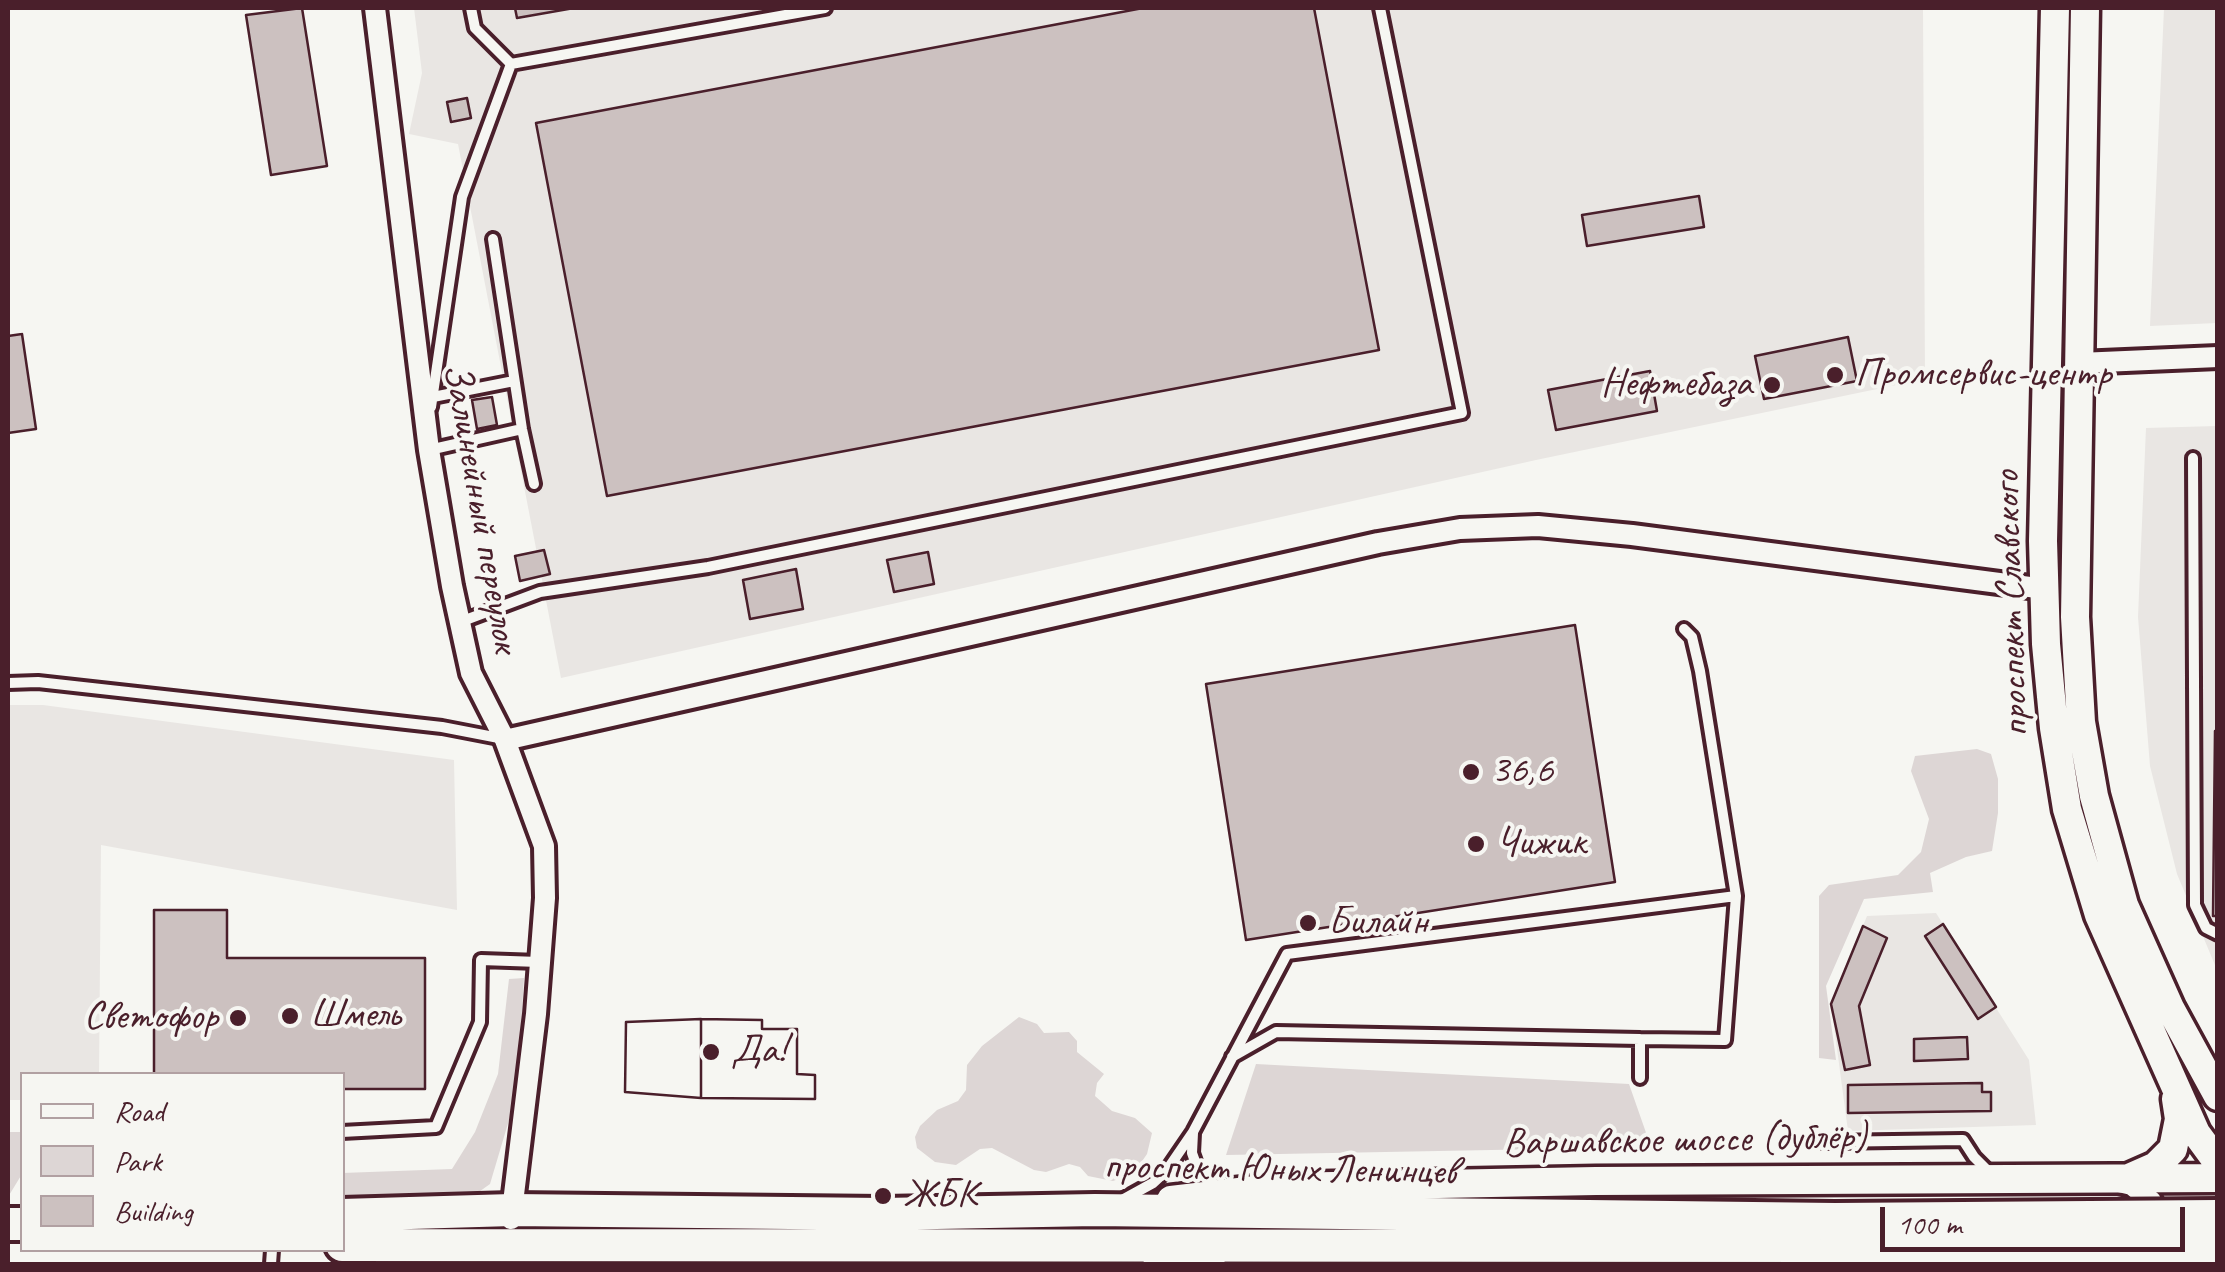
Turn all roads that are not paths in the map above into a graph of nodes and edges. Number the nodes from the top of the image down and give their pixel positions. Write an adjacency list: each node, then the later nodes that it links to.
1 (374, 8): 14 (street, Залинейный переулок)
2 (472, 8): 7 (lane)
3 (825, 8): 7 (lane)
4 (1380, 8): 18 (lane)
5 (2054, 8): 17 (main road, проспект Славского)
6 (2085, 8): 10 (main road, проспект Славского)
7 (511, 64): 12 (lane)
8 (493, 239): 11 (lane)
9 (2218, 357): 10 (street)
10 (2079, 362): 29 (main road, проспект Славского)
11 (514, 381): 12 (lane); 13 (lane)
12 (433, 397): 14 (lane)
13 (522, 429): 14 (lane); 16 (lane)
14 (428, 440): 18 (street, Залинейный переулок)
15 (2193, 458): 23 (lane)
16 (534, 484)
17 (2045, 589): 21 (street); 28 (main road, проспект Славского)
18 (460, 622): 21 (street, Залинейный переулок)
19 (1684, 629): 22 (lane)
20 (8, 683): 21 (lane)
21 (505, 740): 24 (street, Залинейный переулок)
22 (1736, 896): 25 (lane); 26 (lane)
23 (2218, 934)
24 (540, 962): 30 (lane); 38 (street, Залинейный переулок)
25 (1640, 1039): 26 (lane); 27 (lane)
26 (1232, 1056): 31 (lane)
27 (1640, 1078)
28 (2172, 1078): 33 (main road, проспект Славского); 34 (main road)
29 (2218, 1096)
30 (345, 1132)
31 (1193, 1132): 37 (lane); 39 (lane)
32 (1824, 1142): 36 (lane)
33 (2218, 1164)
34 (2117, 1178): 35 (main road, Варшавское шоссе (дублёр)); 36 (main road, Варшавское шоссе (дублёр)); 48 (street)
35 (2218, 1178)
36 (1996, 1179): 37 (main road, Варшавское шоссе (дублёр))
37 (1238, 1192): 39 (main road, Варшавское шоссе (дублёр))
38 (512, 1210): 39 (main road, проспект Юных Ленинцев); 40 (main road, проспект Юных Ленинцев); 44 (street, Залинейный переулок)
39 (1095, 1210): 42 (main road, проспект Юных Ленинцев)
40 (345, 1215)
41 (2218, 1216): 42 (main road, проспект Юных Ленинцев, bridge)
42 (1835, 1233): 45 (main road, проспект Юных Ленинцев, bridge); 46 (main road, проспект Юных Ленинцев)
43 (345, 1245): 44 (main road, проспект Юных Ленинцев)
44 (506, 1246): 46 (main road, проспект Юных Ленинцев)
45 (2218, 1246)
46 (1091, 1247): 47 (main road)
47 (1211, 1264)
48 (2141, 1264)

